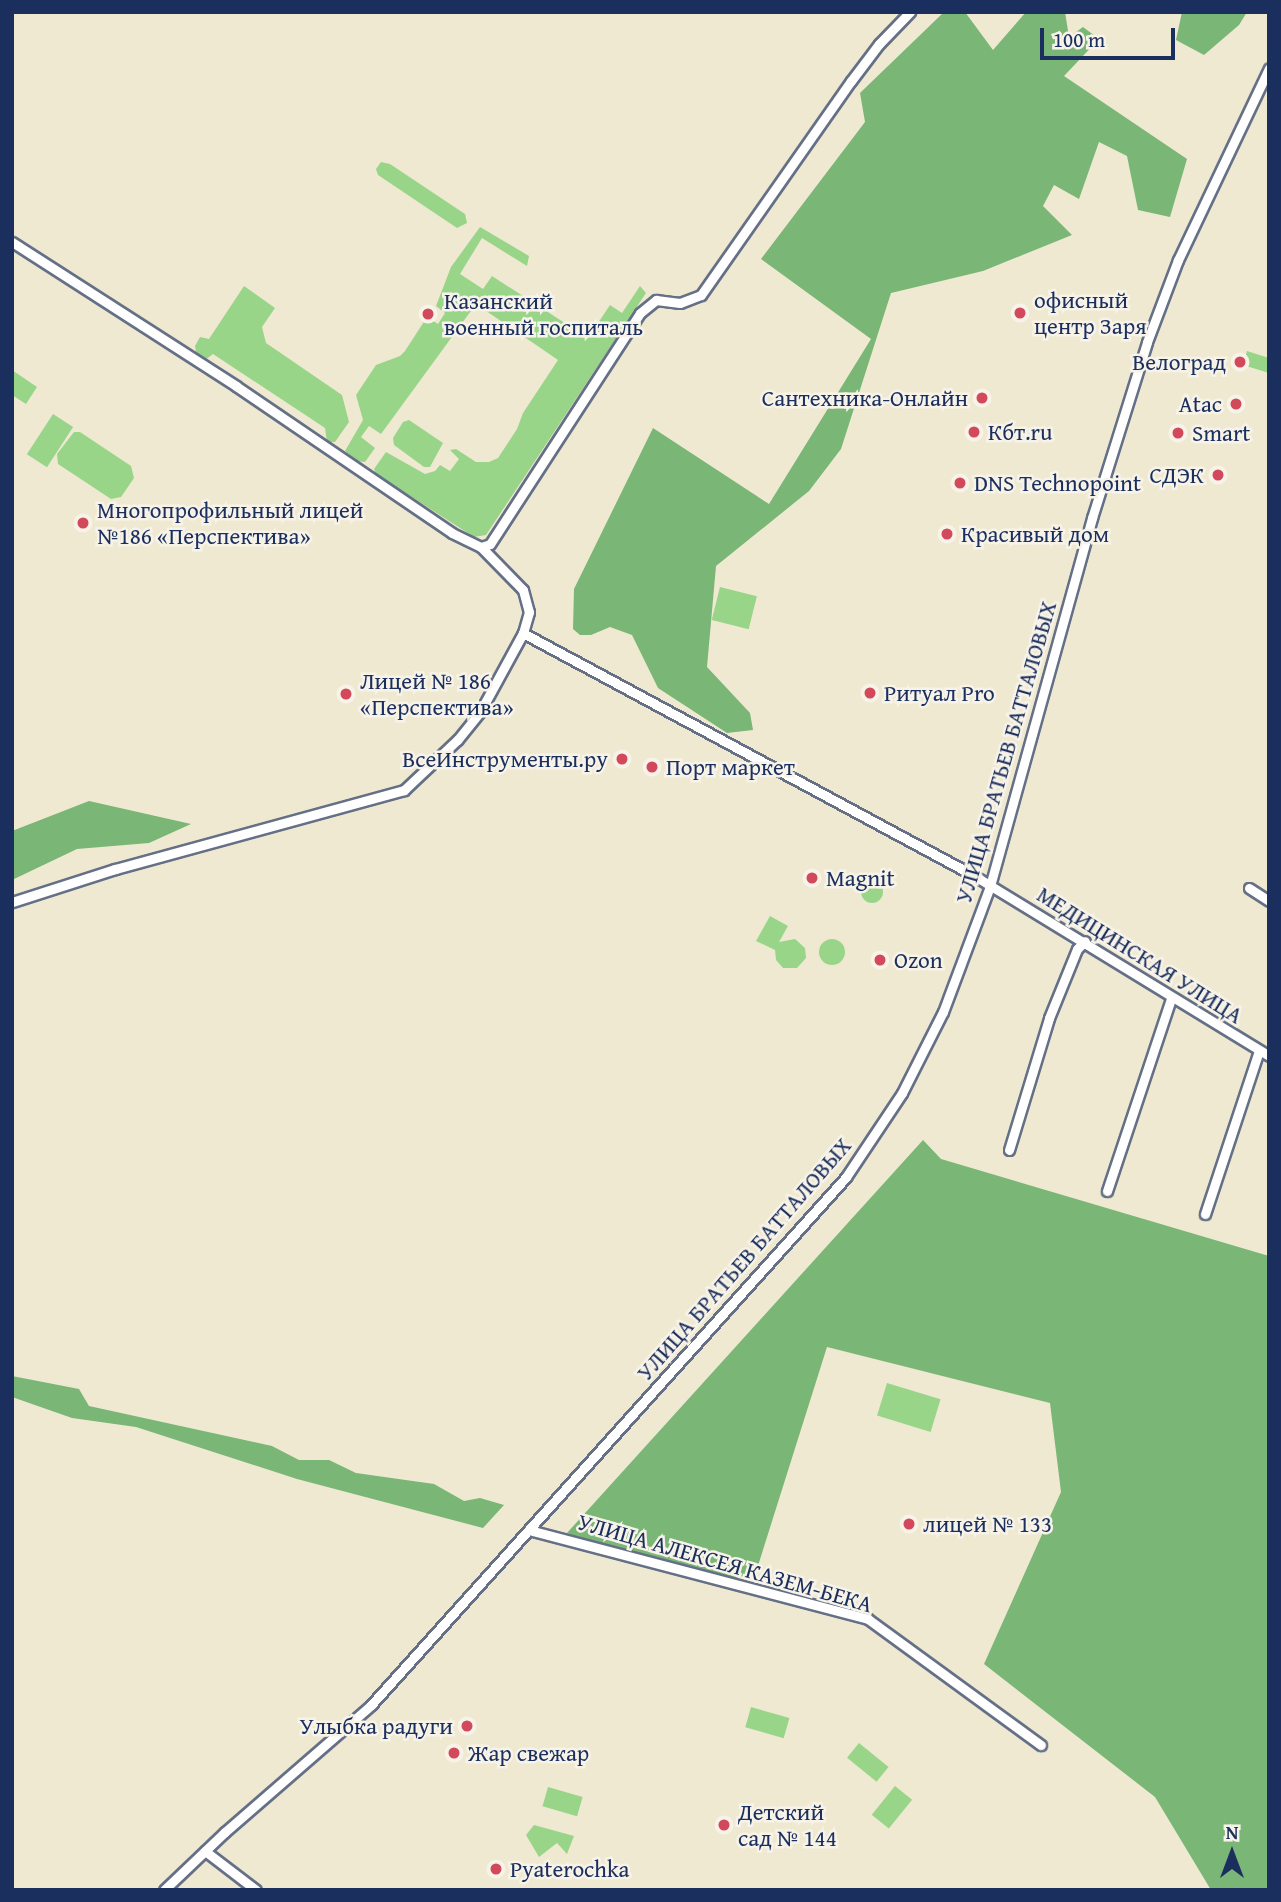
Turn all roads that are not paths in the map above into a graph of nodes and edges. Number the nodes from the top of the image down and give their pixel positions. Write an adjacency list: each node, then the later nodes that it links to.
1 (910, 12): 4 (street)
2 (1269, 68): 6 (street, УЛИЦА БРАТЬЕВ БАТТАЛОВЫХ)
3 (12, 242): 4 (street)
4 (481, 547): 5 (street)
5 (523, 633): 6 (street, МЕДИЦИНСКАЯ УЛИЦА); 9 (street)
6 (990, 886): 10 (street, МЕДИЦИНСКАЯ УЛИЦА); 17 (street, УЛИЦА БРАТЬЕВ БАТТАЛОВЫХ)
7 (1249, 888): 8 (street)
8 (1269, 901)
9 (12, 902)
10 (1085, 941): 11 (street, МЕДИЦИНСКАЯ УЛИЦА); 14 (street)
11 (1171, 999): 12 (street, МЕДИЦИНСКАЯ УЛИЦА); 15 (street)
12 (1259, 1051): 13 (street, МЕДИЦИНСКАЯ УЛИЦА); 16 (street)
13 (1269, 1056)
14 (1009, 1150)
15 (1107, 1191)
16 (1205, 1214)
17 (529, 1530): 18 (street, УЛИЦА АЛЕКСЕЯ КАЗЕМ-БЕКА); 19 (street, УЛИЦА БРАТЬЕВ БАТТАЛОВЫХ)
18 (1041, 1745)
19 (205, 1852): 20 (street, УЛИЦА БРАТЬЕВ БАТТАЛОВЫХ); 21 (street)
20 (164, 1890)
21 (256, 1890)

